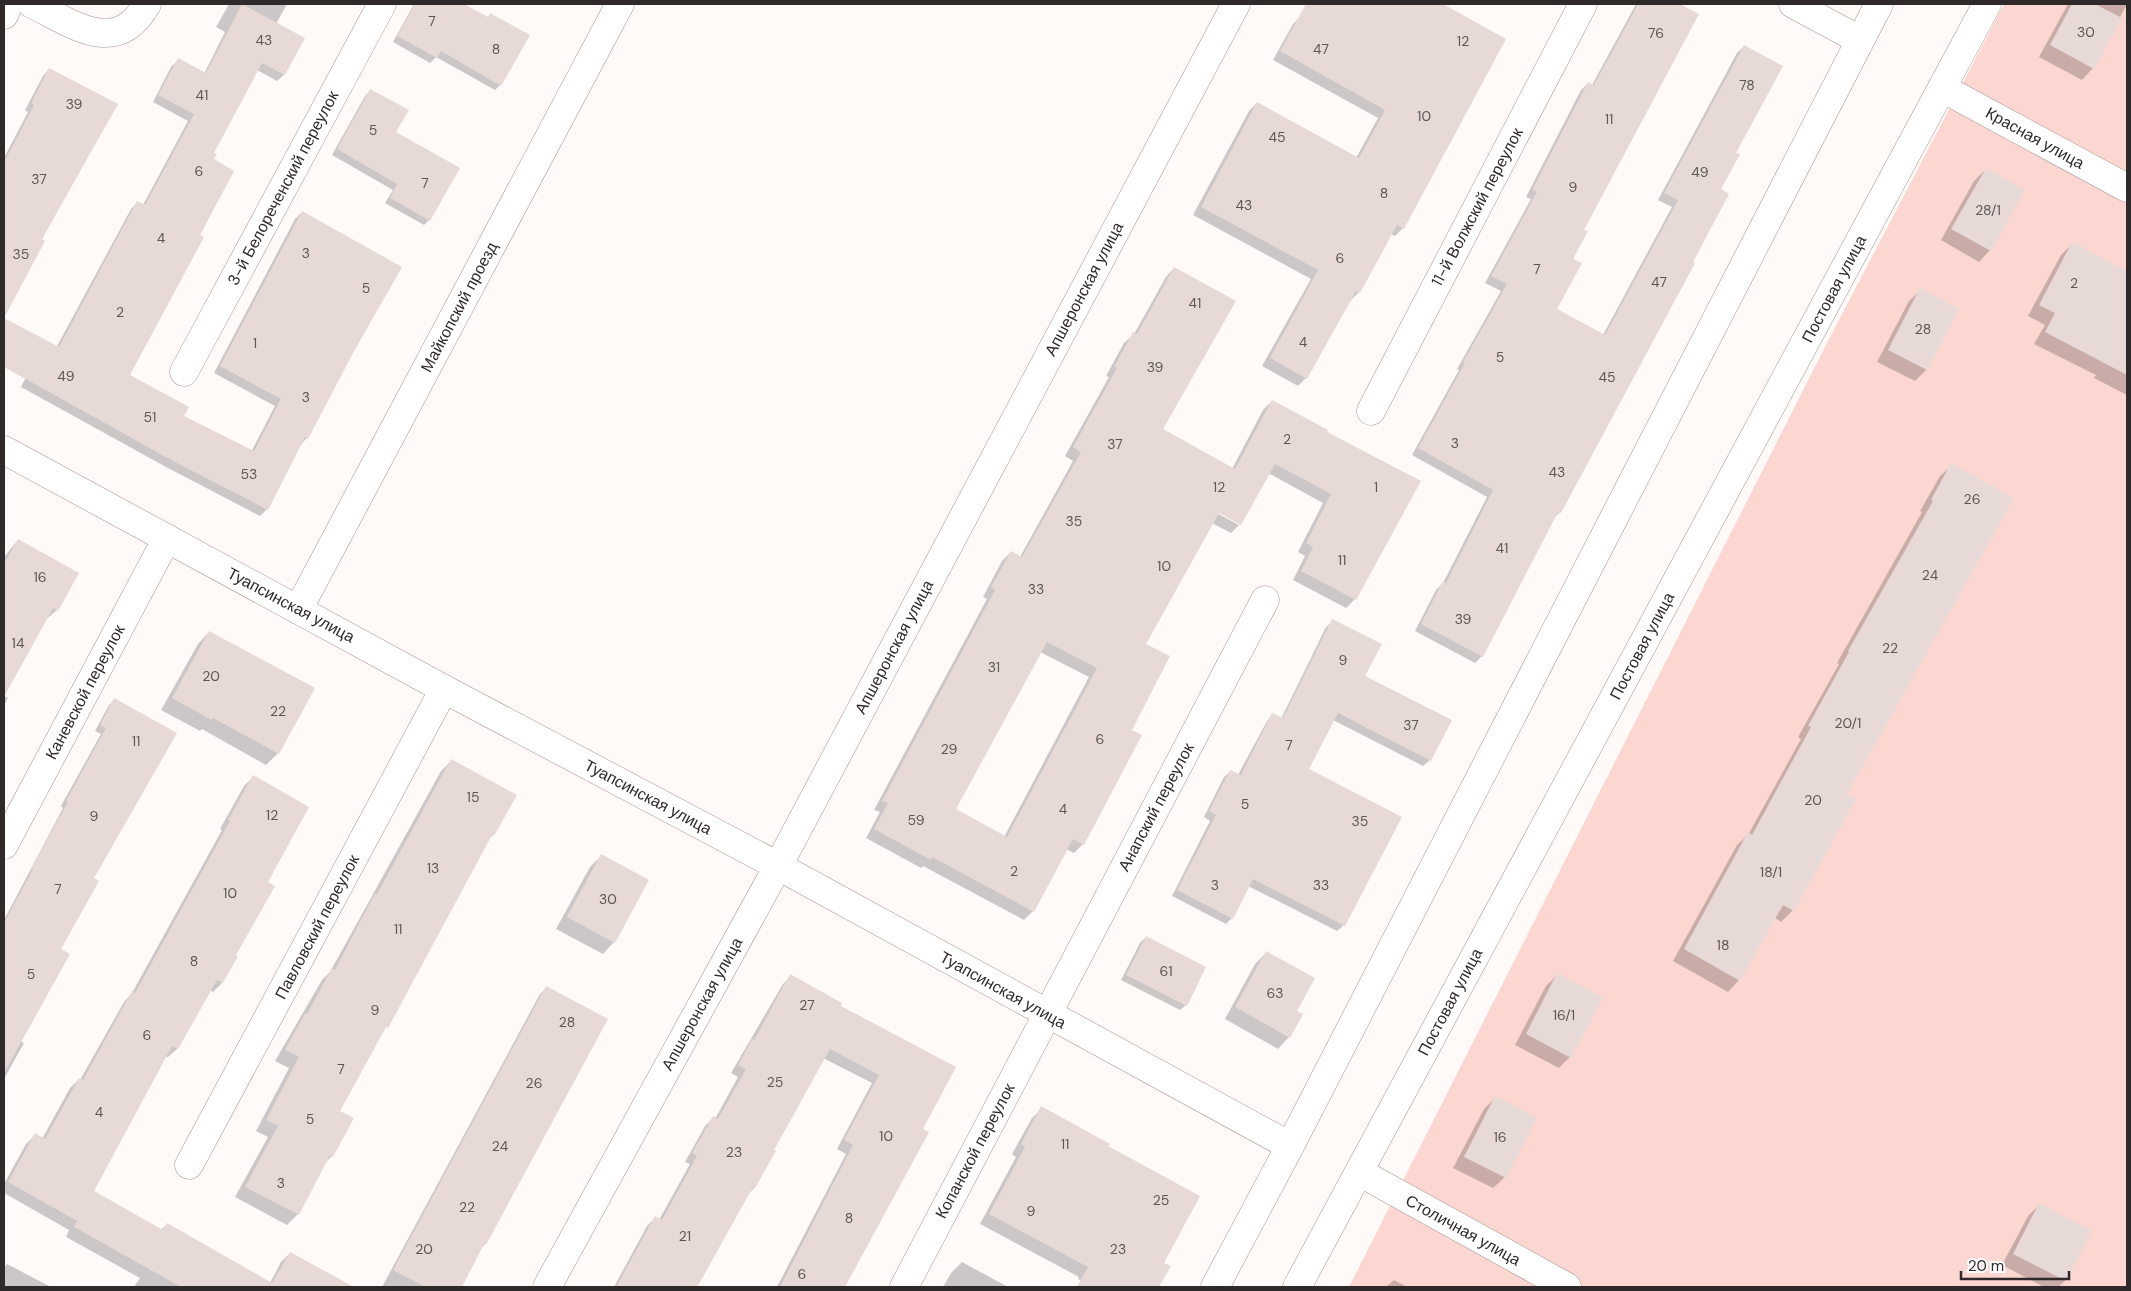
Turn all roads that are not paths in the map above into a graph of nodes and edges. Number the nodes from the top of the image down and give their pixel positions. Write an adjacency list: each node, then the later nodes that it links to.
1 (9, 4): 11 (street)
2 (32, 4): 3 (street)
3 (147, 4)
4 (382, 4): 15 (street, 3-й Белореченский переулок)
5 (620, 4): 20 (street, Майкопский проезд)
6 (1236, 4): 23 (street, Апшеронская улица)
7 (1582, 4): 16 (street, 11-й Волжский переулок)
8 (1793, 4): 12 (street)
9 (1879, 4): 12 (street)
10 (1987, 4): 13 (street, Постовая улица)
11 (4, 15)
12 (1860, 40): 25 (street)
13 (1942, 88): 14 (street, Красная улица); 27 (street, Постовая улица)
14 (2127, 188)
15 (184, 372)
16 (1370, 410)
17 (4, 450): 18 (street, Туапсинская улица)
18 (167, 538): 20 (street, Туапсинская улица); 22 (street, Каневской переулок)
19 (1265, 600): 24 (street, Анапский переулок)
20 (298, 610): 21 (street, Туапсинская улица)
21 (444, 689): 23 (street, Туапсинская улица); 26 (street, Павловский переулок)
22 (4, 845)
23 (778, 866): 24 (street, Туапсинская улица); 28 (street, Апшеронская улица)
24 (1046, 1014): 25 (street, Туапсинская улица); 29 (street, Копанской переулок)
25 (1290, 1146): 30 (street)
26 (189, 1165)
27 (1359, 1172): 31 (street, Постовая улица); 32 (street, Столичная улица)
28 (547, 1287)
29 (904, 1287)
30 (1215, 1287)
31 (1297, 1287)
32 (1567, 1287)

